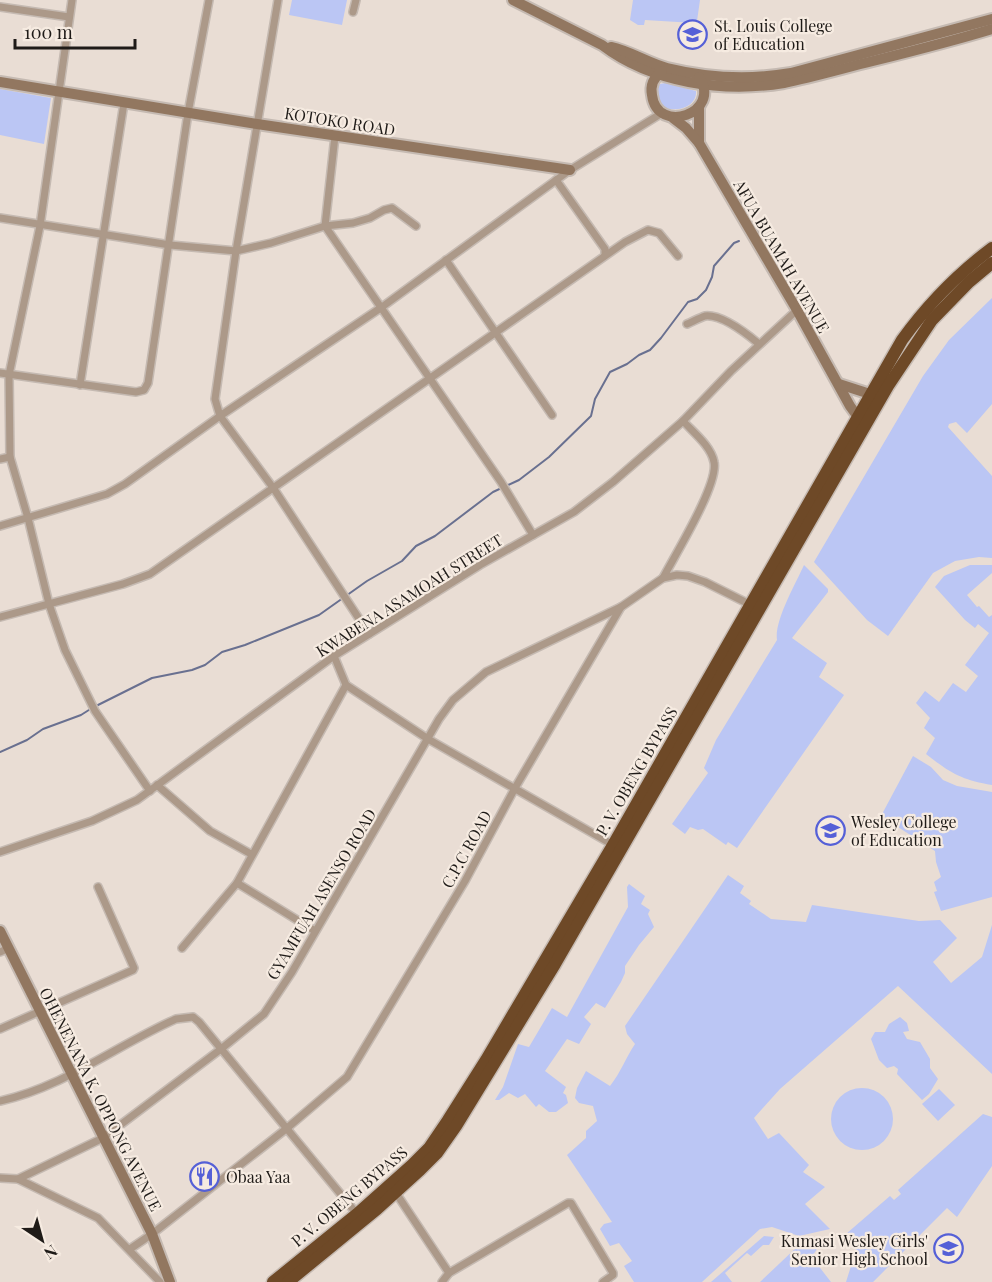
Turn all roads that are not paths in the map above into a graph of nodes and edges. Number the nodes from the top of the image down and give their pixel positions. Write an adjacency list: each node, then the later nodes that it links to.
1 (72, 0): 8 (street)
2 (209, 0): 20 (street)
3 (278, 0): 23 (street)
4 (356, 0): 7 (street)
5 (513, 0): 11 (street)
6 (0, 6): 8 (street)
7 (353, 12)
8 (69, 17): 17 (street)
9 (992, 19): 12 (street)
10 (992, 29): 16 (street)
11 (602, 45): 13 (street); 13 (street)
12 (695, 72): 13 (street); 15 (street)
13 (659, 75): 15 (street); 21 (street)
14 (0, 82): 17 (street, KOTOKO ROAD)
15 (702, 83): 16 (street); 19 (street)
16 (721, 85): 19 (street)
17 (58, 91): 18 (street, KOTOKO ROAD); 30 (street)
18 (124, 103): 20 (street, KOTOKO ROAD); 32 (street)
19 (700, 104): 22 (street); 25 (street)
20 (188, 113): 23 (street, KOTOKO ROAD); 33 (street)
21 (662, 113): 22 (street); 26 (street)
22 (673, 118): 25 (street, AFUA BUAMAH AVENUE)
23 (257, 124): 24 (street, KOTOKO ROAD); 35 (street)
24 (335, 136): 26 (street, KOTOKO ROAD); 31 (street)
25 (699, 143): 41 (street, AFUA BUAMAH AVENUE)
26 (570, 170): 27 (street)
27 (556, 180): 36 (street); 38 (street)
28 (0, 218): 30 (street)
29 (416, 225): 31 (street)
30 (40, 226): 32 (street); 46 (street)
31 (325, 226): 35 (street); 40 (street)
32 (104, 235): 33 (street); 49 (street)
33 (170, 245): 35 (street); 49 (street)
34 (992, 248): 50 (highway, P. V. OBENG BYPASS)
35 (236, 251): 52 (street)
36 (605, 255): 37 (street); 43 (street)
37 (678, 256)
38 (446, 260): 40 (street); 43 (street)
39 (992, 263): 50 (highway, P. V. OBENG BYPASS)
40 (382, 308): 47 (street); 52 (street)
41 (798, 310): 44 (street, KWABENA ASAMOAH STREET); 48 (street, AFUA BUAMAH AVENUE)
42 (687, 324): 44 (street)
43 (495, 333): 47 (street); 51 (street)
44 (759, 344): 54 (street, KWABENA ASAMOAH STREET)
45 (0, 373): 46 (street)
46 (9, 375): 49 (street); 55 (street)
47 (431, 380): 57 (street); 60 (street)
48 (839, 384): 50 (street); 53 (street, AFUA BUAMAH AVENUE)
49 (80, 385)
50 (874, 398): 53 (highway, P. V. OBENG BYPASS)
51 (552, 415)
52 (220, 416): 57 (street); 58 (street)
53 (862, 420): 64 (highway, P. V. OBENG BYPASS)
54 (683, 421): 60 (street, KWABENA ASAMOAH STREET); 61 (street)
55 (10, 457): 56 (street); 58 (street)
56 (0, 459)
57 (274, 489): 62 (street); 66 (street)
58 (28, 518): 59 (street); 62 (street)
59 (0, 526)
60 (533, 535): 66 (street, KWABENA ASAMOAH STREET)
61 (663, 578): 63 (street, C.P.C ROAD); 64 (street)
62 (49, 604): 65 (street); 72 (street)
63 (621, 607): 69 (street); 71 (street, C.P.C ROAD)
64 (756, 607): 73 (highway, P. V. OBENG BYPASS)
65 (0, 617)
66 (369, 634): 67 (street, KWABENA ASAMOAH STREET)
67 (334, 656): 68 (street); 70 (street, KWABENA ASAMOAH STREET)
68 (346, 685): 69 (street); 75 (street)
69 (428, 739): 71 (street); 78 (street, GYAMFUAH ASENSO ROAD)
70 (157, 785): 72 (street, KWABENA ASAMOAH STREET); 75 (street)
71 (515, 788): 73 (street); 87 (street, C.P.C ROAD)
72 (150, 791): 74 (street, KWABENA ASAMOAH STREET)
73 (617, 847): 91 (highway, P. V. OBENG BYPASS); 92 (highway, P. V. OBENG BYPASS)
74 (0, 852)
75 (251, 854): 76 (street)
76 (237, 883): 78 (street); 80 (street)
77 (98, 887): 82 (street)
78 (315, 931): 84 (street, GYAMFUAH ASENSO ROAD)
79 (0, 932): 81 (street, OHENENANA K. OPPONG AVENUE)
80 (182, 948)
81 (4, 950): 82 (street, OHENENANA K. OPPONG AVENUE)
82 (41, 1012): 83 (street); 85 (street, OHENENANA K. OPPONG AVENUE)
83 (0, 1029)
84 (221, 1050): 85 (street); 87 (street); 88 (street, GYAMFUAH ASENSO ROAD)
85 (72, 1074): 86 (street); 88 (street, OHENENANA K. OPPONG AVENUE)
86 (0, 1101)
87 (286, 1129): 92 (street); 93 (street, C.P.C ROAD)
88 (103, 1138): 90 (street, GYAMFUAH ASENSO ROAD); 93 (street, OHENENANA K. OPPONG AVENUE)
89 (0, 1178): 90 (street)
90 (18, 1179): 94 (street)
91 (396, 1193): 95 (street); 99 (highway, P. V. OBENG BYPASS)
92 (357, 1214): 98 (highway, P. V. OBENG BYPASS)
93 (152, 1234): 94 (street, C.P.C ROAD); 97 (street, OHENENANA K. OPPONG AVENUE)
94 (130, 1249): 96 (street)
95 (449, 1273): 100 (street); 101 (street)
96 (160, 1282)
97 (170, 1282)
98 (273, 1282)
99 (288, 1282)
100 (442, 1282)
101 (603, 1282)

